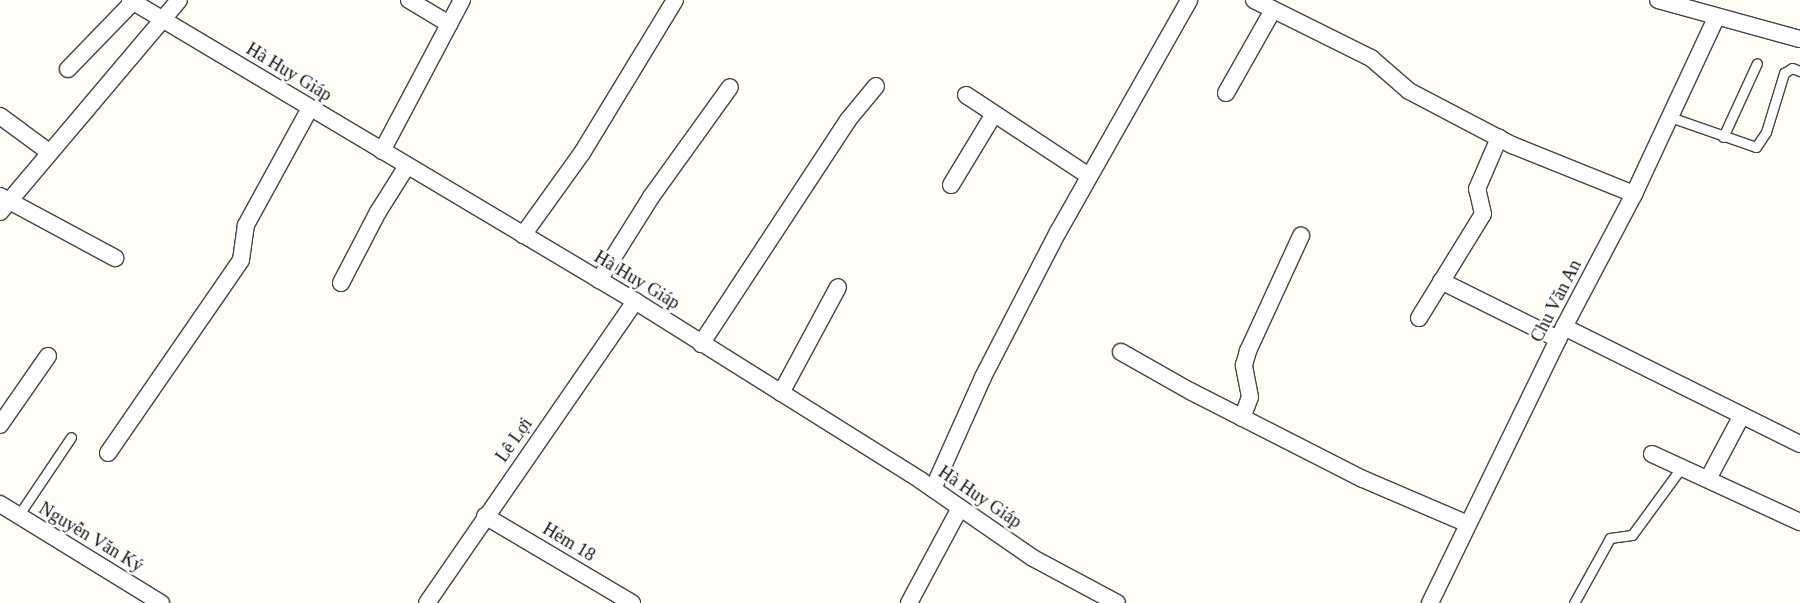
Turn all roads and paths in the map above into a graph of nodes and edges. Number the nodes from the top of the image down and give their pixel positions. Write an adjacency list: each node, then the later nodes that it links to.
1 (179, 0): 11 (street)
2 (409, 0): 12 (street)
3 (462, 0): 12 (street)
4 (675, 0): 34 (street)
5 (1189, 0): 30 (street)
6 (1254, 0): 9 (street)
7 (1658, 0): 10 (street)
8 (132, 1): 11 (street, Hà Huy Giáp); 15 (street)
9 (1273, 7): 19 (street); 26 (street)
10 (1713, 11): 13 (street); 24 (street, Chu Văn An)
11 (162, 20): 21 (street, Hà Huy Giáp); 28 (street)
12 (450, 24): 27 (street)
13 (1800, 39)
14 (1757, 63): 25 (lane)
15 (68, 69)
16 (1800, 71): 25 (lane)
17 (876, 86): 44 (street)
18 (730, 87): 37 (street)
19 (1226, 93)
20 (966, 96): 22 (street)
21 (310, 108): 27 (street, Hà Huy Giáp); 53 (street)
22 (994, 114): 30 (street); 31 (street)
23 (0, 116): 28 (street)
24 (1670, 118): 25 (lane); 32 (street, Chu Văn An)
25 (1723, 137)
26 (1499, 138): 32 (street); 38 (street)
27 (382, 151): 29 (street, Hà Huy Giáp)
28 (49, 152): 33 (street)
29 (407, 166): 34 (street, Hà Huy Giáp); 39 (street)
30 (1089, 176): 57 (street)
31 (951, 185)
32 (1634, 194): 43 (street, Chu Văn An)
33 (3, 203): 36 (street)
34 (523, 235): 37 (street, Hà Huy Giáp)
35 (1301, 236): 49 (street)
36 (115, 258)
37 (599, 280): 41 (street, Hà Huy Giáp)
38 (1441, 281): 42 (street); 43 (street)
39 (341, 283)
40 (838, 287): 47 (street)
41 (635, 300): 44 (street, Hà Huy Giáp); 61 (street, Lê Lợi)
42 (1418, 318)
43 (1561, 333): 48 (street); 63 (street, Chu Văn An)
44 (701, 344): 47 (street, Hà Huy Giáp)
45 (1121, 352): 49 (street)
46 (48, 356): 50 (street)
47 (781, 393): 57 (street, Hà Huy Giáp)
48 (1742, 415): 52 (street); 56 (street)
49 (1242, 418): 63 (street)
50 (0, 425)
51 (71, 437): 60 (lane)
52 (1800, 444)
53 (108, 453)
54 (1652, 454): 55 (street)
55 (1681, 468): 56 (street); 70 (lane)
56 (1708, 480): 62 (street)
57 (933, 489): 59 (street, Hà Huy Giáp)
58 (0, 504): 60 (street, Nguyễn Văn Ký)
59 (960, 508): 67 (street); 68 (street, Hà Huy Giáp)
60 (18, 516): 64 (street, Nguyễn Văn Ký)
61 (485, 516): 65 (street, Lê Lợi); 66 (street, Hẻm 18)
62 (1800, 522)
63 (1468, 524): 69 (street, Chu Văn An)
64 (161, 603)
65 (427, 603)
66 (632, 603)
67 (909, 603)
68 (1117, 603)
69 (1430, 603)
70 (1574, 603)

